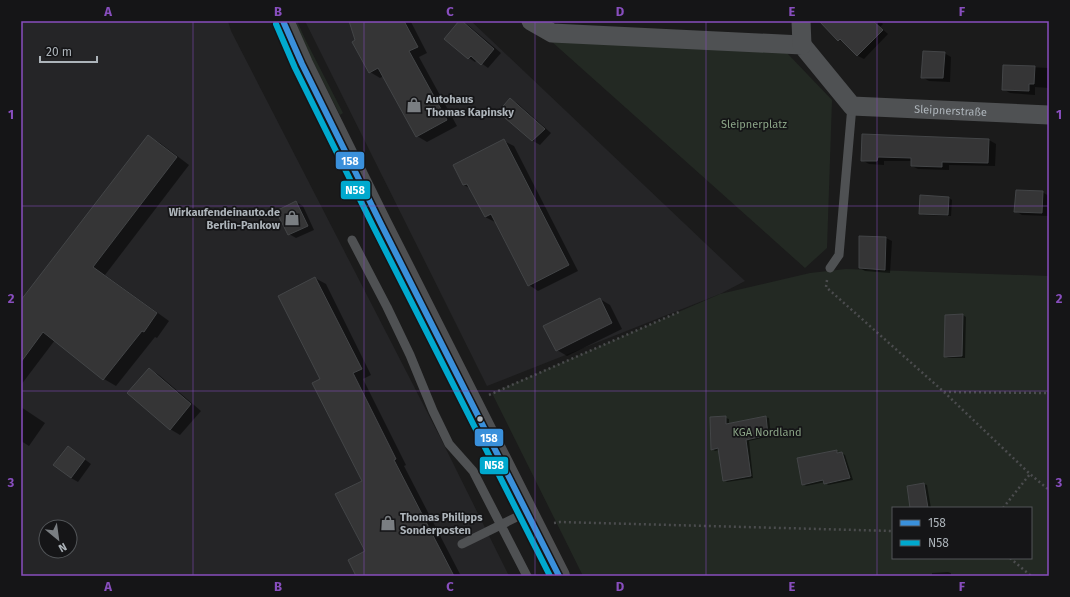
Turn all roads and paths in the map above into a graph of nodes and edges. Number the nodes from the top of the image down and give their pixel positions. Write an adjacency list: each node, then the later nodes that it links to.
1 (283, 21): 12 (main road)
2 (531, 21): 4 (street)
3 (801, 21): 4 (street)
4 (802, 45): 5 (street)
5 (852, 106): 6 (street, Sleipnerstraße); 8 (lane)
6 (1049, 115)
7 (352, 240): 17 (lane)
8 (830, 268): 10 (path)
9 (681, 311): 12 (path)
10 (944, 392): 11 (path); 13 (path)
11 (1049, 393)
12 (472, 402): 16 (main road)
13 (1030, 474): 14 (path); 15 (path)
14 (1049, 490)
15 (1004, 507)
16 (531, 520): 17 (lane); 18 (path); 22 (main road)
17 (501, 525): 19 (lane); 21 (lane)
18 (892, 532)
19 (462, 544)
20 (1011, 559): 23 (path)
21 (527, 576)
22 (559, 576)
23 (1031, 576)

